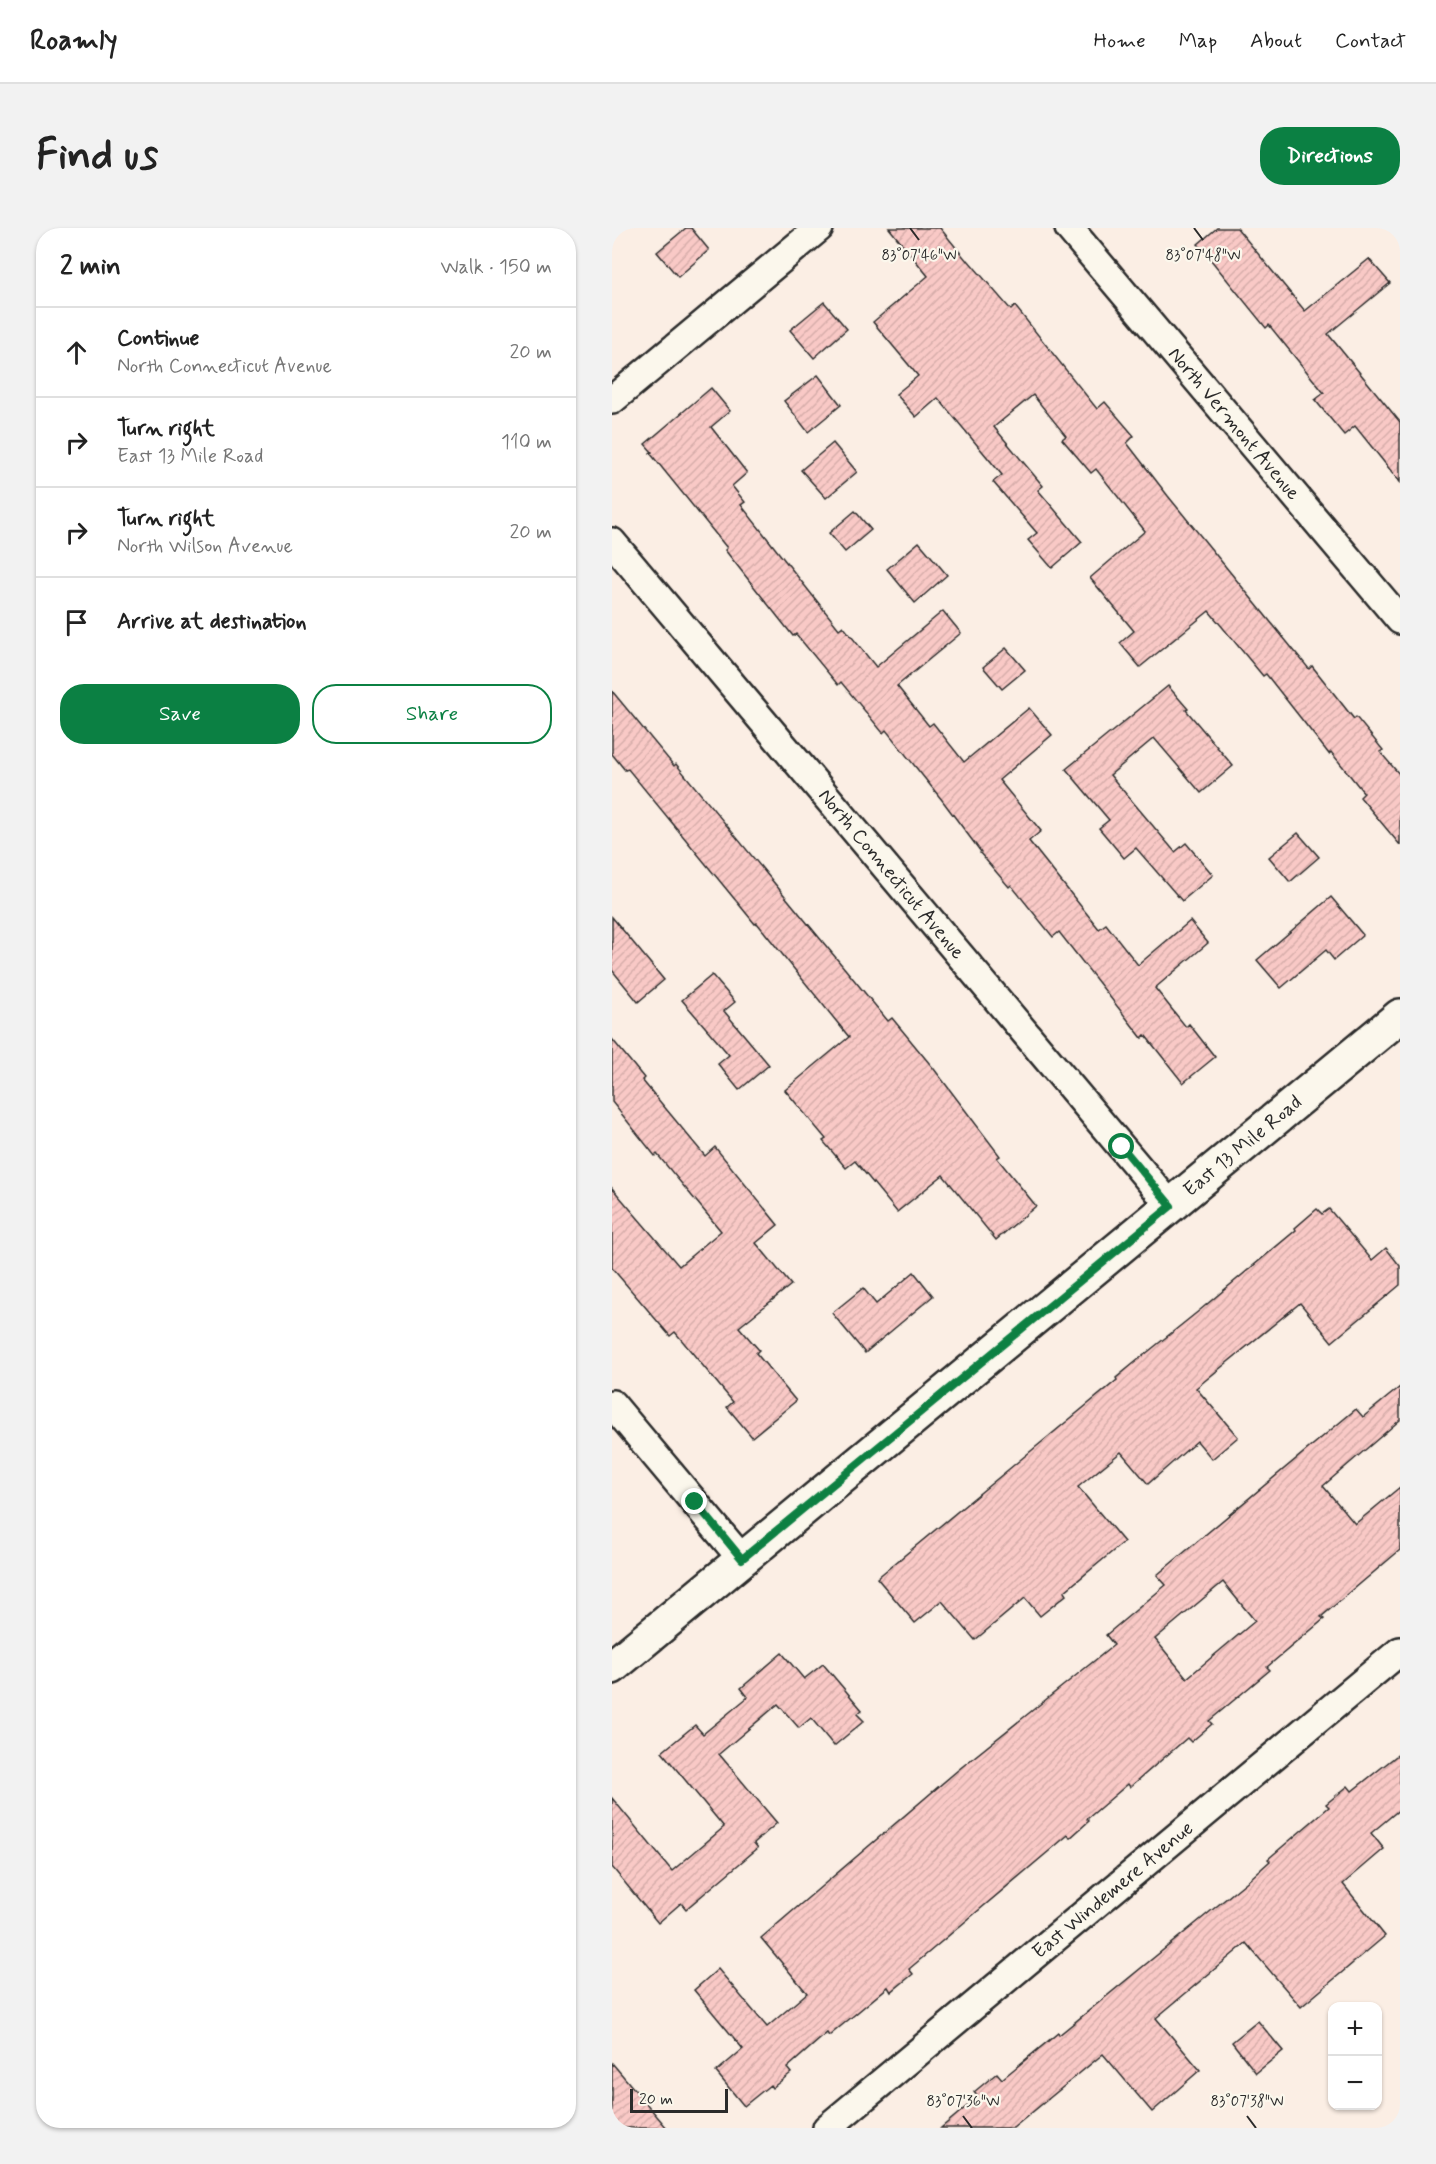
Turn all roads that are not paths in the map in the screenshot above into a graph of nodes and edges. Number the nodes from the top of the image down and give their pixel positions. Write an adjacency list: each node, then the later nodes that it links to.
1 (819, 228): 3 (street)
2 (1069, 228): 5 (street, North Vermont Avenue)
3 (612, 400)
4 (612, 542): 7 (street, North Connecticut Avenue)
5 (1400, 620)
6 (1400, 1016): 7 (main road, East 13 Mile Road)
7 (1171, 1206): 9 (main road, East 13 Mile Road)
8 (612, 1404): 9 (street)
9 (742, 1559): 11 (main road, East 13 Mile Road)
10 (1400, 1651): 12 (street, East Windemere Avenue)
11 (612, 1666)
12 (826, 2128)

